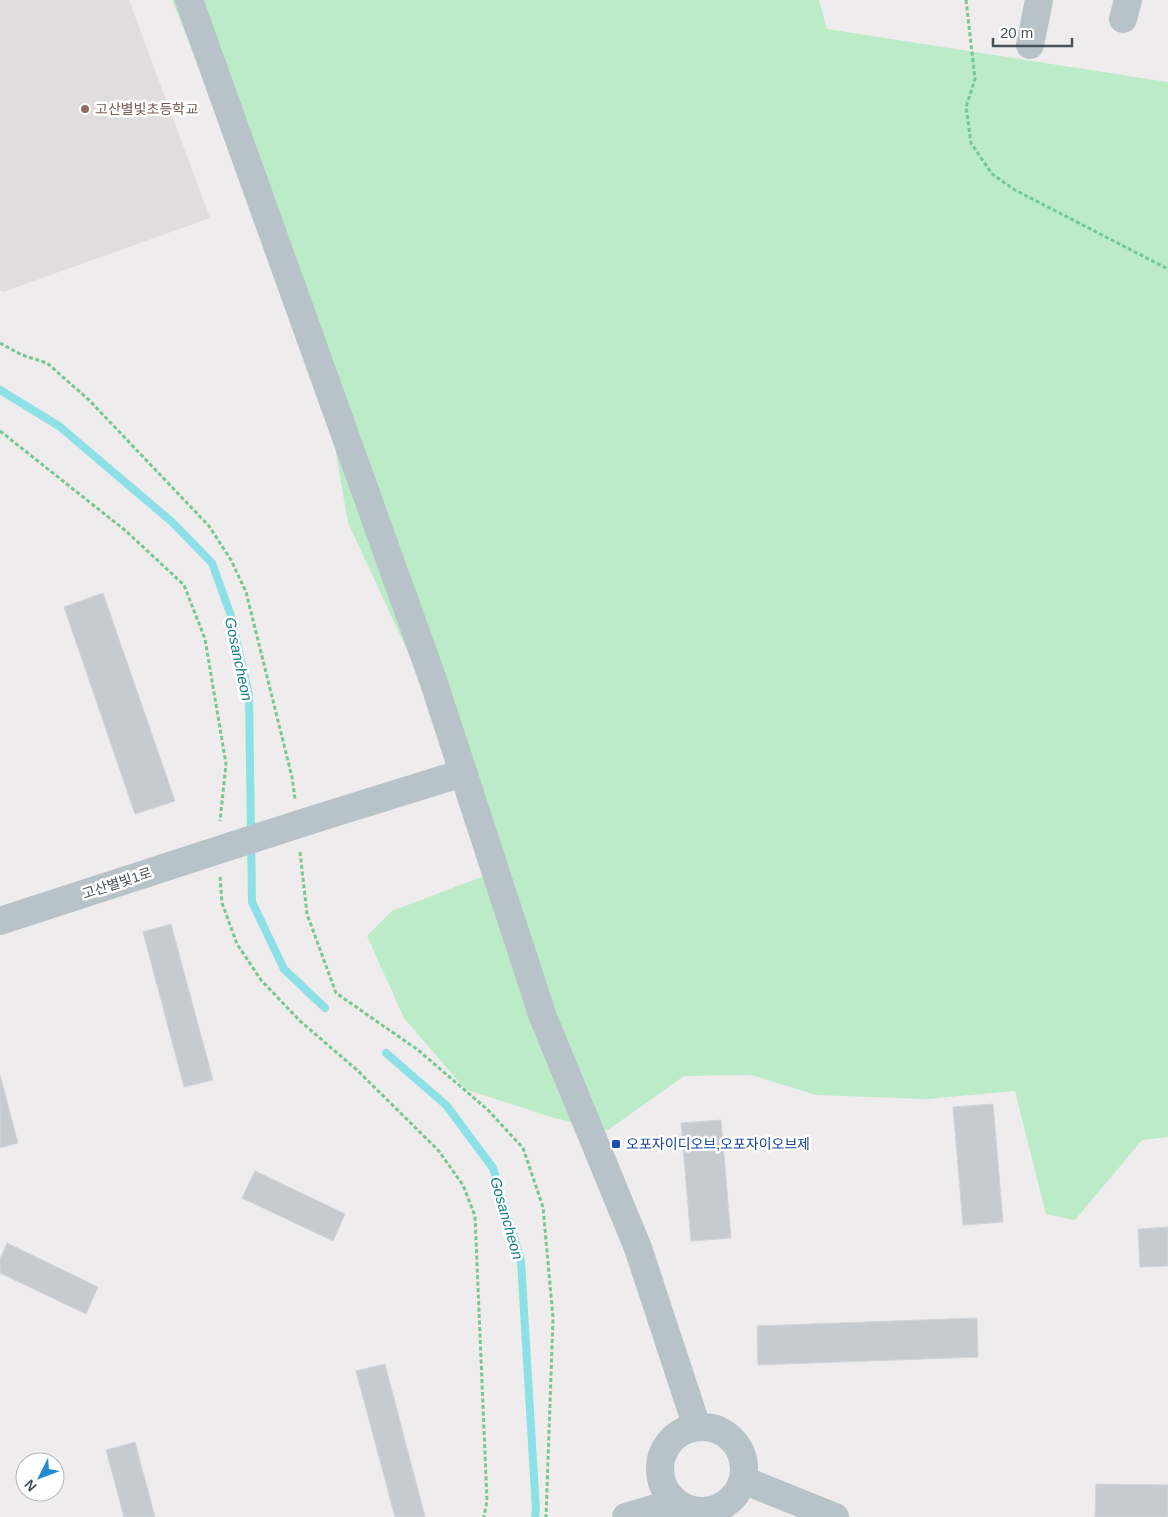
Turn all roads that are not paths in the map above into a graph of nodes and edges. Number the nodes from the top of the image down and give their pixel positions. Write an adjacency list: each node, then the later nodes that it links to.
1 (189, 0): 4 (street)
2 (1039, 0): 3 (street)
3 (1030, 45)
4 (463, 773): 5 (street, 고산별빛1로, bridge); 6 (street)
5 (0, 921)
6 (697, 1427): 7 (street); 8 (street)
7 (743, 1480): 8 (street); 10 (street)
8 (676, 1502): 9 (street)
9 (626, 1517)
10 (835, 1517)

